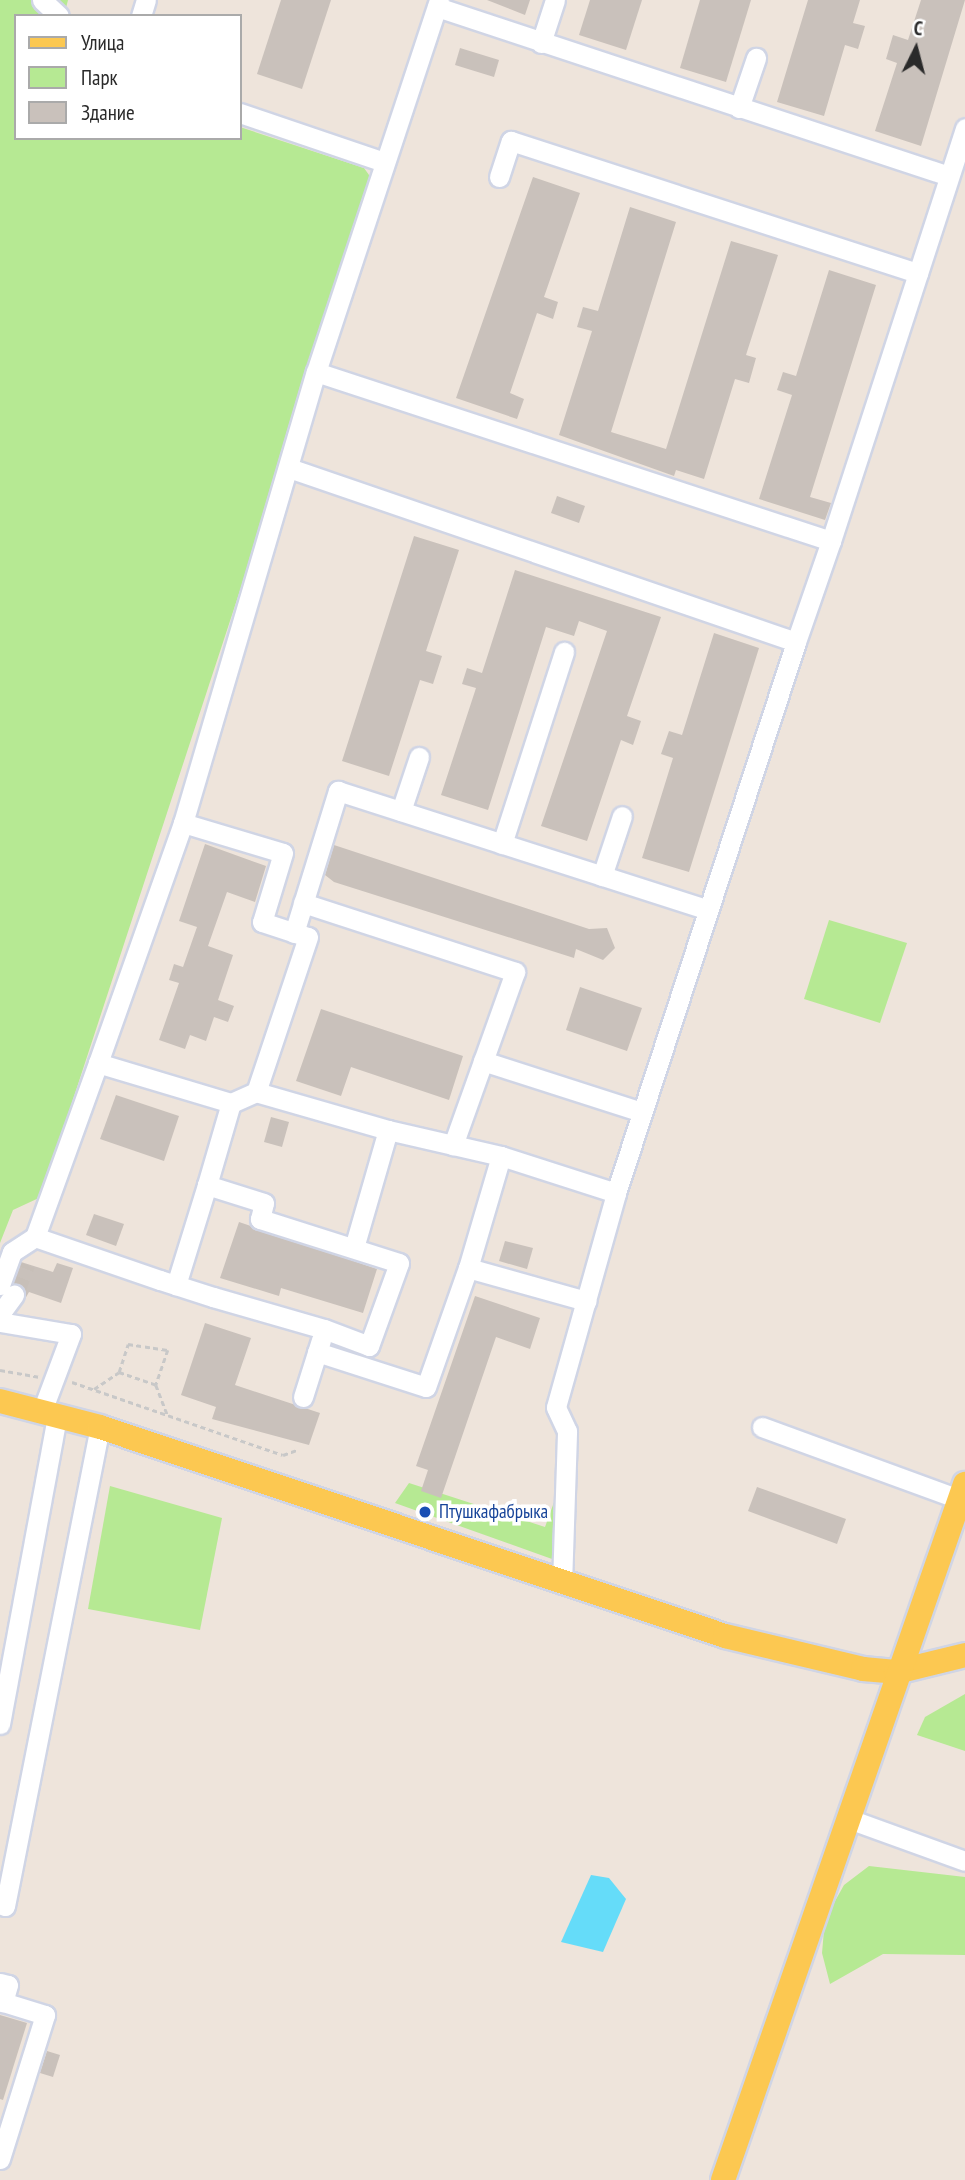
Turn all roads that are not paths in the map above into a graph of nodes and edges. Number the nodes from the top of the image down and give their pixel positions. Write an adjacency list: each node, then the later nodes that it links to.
1 (42, 0): 4 (street)
2 (555, 0): 5 (street)
3 (438, 3): 5 (street); 10 (street)
4 (57, 14)
5 (541, 43): 7 (street)
6 (756, 58): 7 (street)
7 (739, 107): 11 (street)
8 (242, 114): 10 (street)
9 (965, 128): 11 (street)
10 (384, 162): 14 (street)
11 (949, 176): 13 (street)
12 (499, 177): 13 (street)
13 (918, 272): 16 (street)
14 (316, 372): 15 (street); 16 (street)
15 (289, 468): 17 (street); 22 (street)
16 (831, 541): 17 (street)
17 (796, 642): 26 (street)
18 (564, 652): 23 (street)
19 (419, 757): 20 (street)
20 (401, 811): 23 (street); 25 (street)
21 (622, 816): 24 (street)
22 (183, 823): 27 (street); 29 (street)
23 (502, 844): 24 (street)
24 (602, 876): 26 (street)
25 (303, 904): 27 (street); 28 (street)
26 (708, 910): 32 (street)
27 (294, 933): 30 (street)
28 (483, 1061): 32 (street); 34 (street)
29 (98, 1063): 31 (street); 39 (street)
30 (256, 1092): 31 (street); 33 (street)
31 (231, 1103): 36 (street)
32 (642, 1112): 37 (street)
33 (387, 1130): 34 (street); 38 (street)
34 (453, 1145): 35 (street)
35 (501, 1156): 37 (street); 40 (street)
36 (206, 1185): 38 (street); 41 (street)
37 (616, 1194): 43 (street)
38 (354, 1248): 46 (street)
39 (29, 1249): 41 (street); 42 (street)
40 (468, 1268): 43 (street); 47 (street)
41 (176, 1285): 46 (street)
42 (7, 1290): 44 (street)
43 (586, 1301): 54 (street)
44 (0, 1314)
45 (0, 1322): 50 (street)
46 (324, 1329): 47 (street)
47 (317, 1352): 48 (street)
48 (303, 1397)
49 (0, 1401): 50 (main road)
50 (50, 1413): 51 (main road); 57 (street)
51 (100, 1427): 54 (main road); 60 (street)
52 (762, 1427): 53 (street)
53 (962, 1492): 56 (main road)
54 (562, 1584): 56 (main road)
55 (965, 1655): 56 (main road)
56 (896, 1672): 58 (main road)
57 (0, 1724)
58 (849, 1819): 59 (street); 63 (main road)
59 (965, 1861)
60 (0, 1904)
61 (0, 1983): 62 (street)
62 (0, 2159)
63 (723, 2180)

